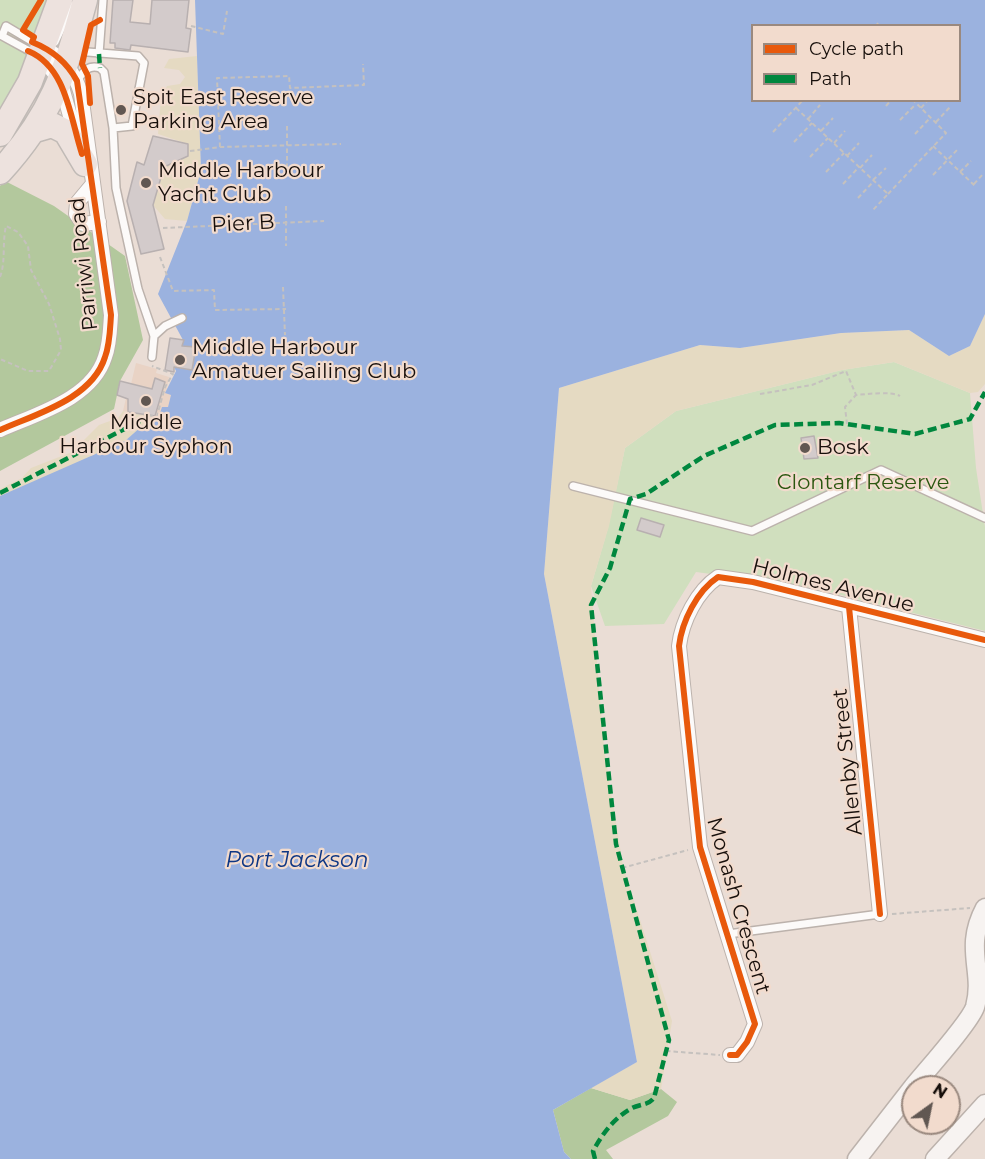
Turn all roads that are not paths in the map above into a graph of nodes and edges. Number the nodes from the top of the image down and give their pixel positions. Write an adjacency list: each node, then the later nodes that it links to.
1 (60, 0): 6 (highway)
2 (78, 0): 6 (lane)
3 (84, 0): 6 (highway)
4 (103, 0): 5 (lane)
5 (99, 54): 6 (lane); 7 (lane)
6 (58, 61): 6 (lane); 7 (lane); 8 (highway); 9 (highway); 11 (street, Parriwi Road)
7 (113, 128): 14 (lane)
8 (35, 130): 10 (highway); 11 (highway)
9 (0, 134)
10 (0, 172)
11 (90, 176): 12 (street, Parriwi Road); 12 (street)
12 (99, 222): 16 (street, Parriwi Road)
13 (182, 318): 14 (lane)
14 (154, 336): 15 (lane)
15 (153, 357)
16 (0, 430)
17 (573, 486): 18 (lane)
18 (985, 518)
19 (849, 607): 20 (street, Holmes Avenue); 21 (street, Holmes Avenue); 23 (street, Allenby Street)
20 (985, 640)
21 (679, 646): 24 (street, Monash Crescent)
22 (983, 908): 26 (street)
23 (880, 914): 24 (lane)
24 (728, 934): 25 (street, Monash Crescent)
25 (730, 1055)
26 (922, 1075)
27 (901, 1102): 29 (street)
28 (985, 1104): 30 (street)
29 (857, 1159)
30 (935, 1159)

